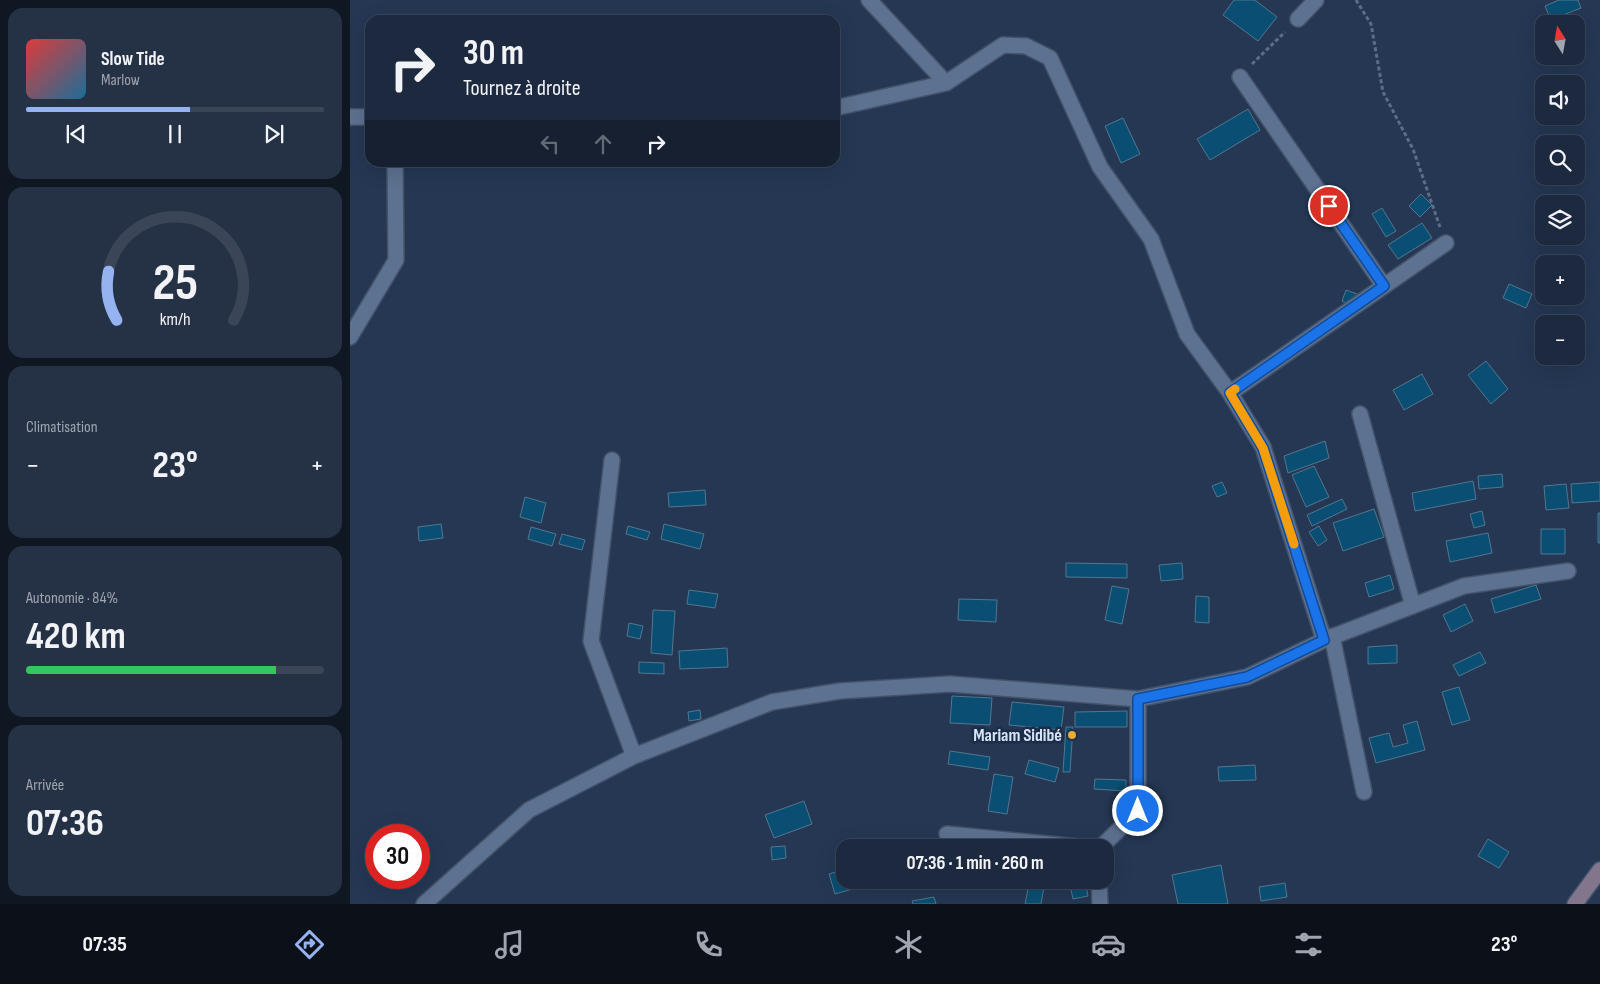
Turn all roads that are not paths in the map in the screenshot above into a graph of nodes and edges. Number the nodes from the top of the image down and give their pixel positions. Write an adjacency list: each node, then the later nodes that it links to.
1 (869, 0): 5 (street)
2 (1316, 0): 3 (street)
3 (1298, 19)
4 (1240, 77): 11 (street)
5 (946, 83): 6 (street); 13 (street)
6 (840, 107)
7 (350, 117): 8 (street)
8 (365, 117)
9 (395, 167): 12 (street)
10 (1446, 243): 11 (street)
11 (1384, 286): 13 (street)
12 (350, 337)
13 (1230, 393): 18 (street)
14 (1360, 414): 17 (street)
15 (612, 460): 20 (street)
16 (1568, 571): 17 (street)
17 (1413, 606): 18 (street)
18 (1328, 638): 19 (street); 21 (street)
19 (1138, 699): 20 (street); 24 (street)
20 (634, 756): 27 (street)
21 (1364, 792)
22 (947, 834): 23 (street)
23 (998, 839)
24 (1109, 839)
25 (1600, 870): 29 (street)
26 (1099, 889): 28 (street)
27 (424, 904)
28 (1100, 904)
29 (1575, 904)

